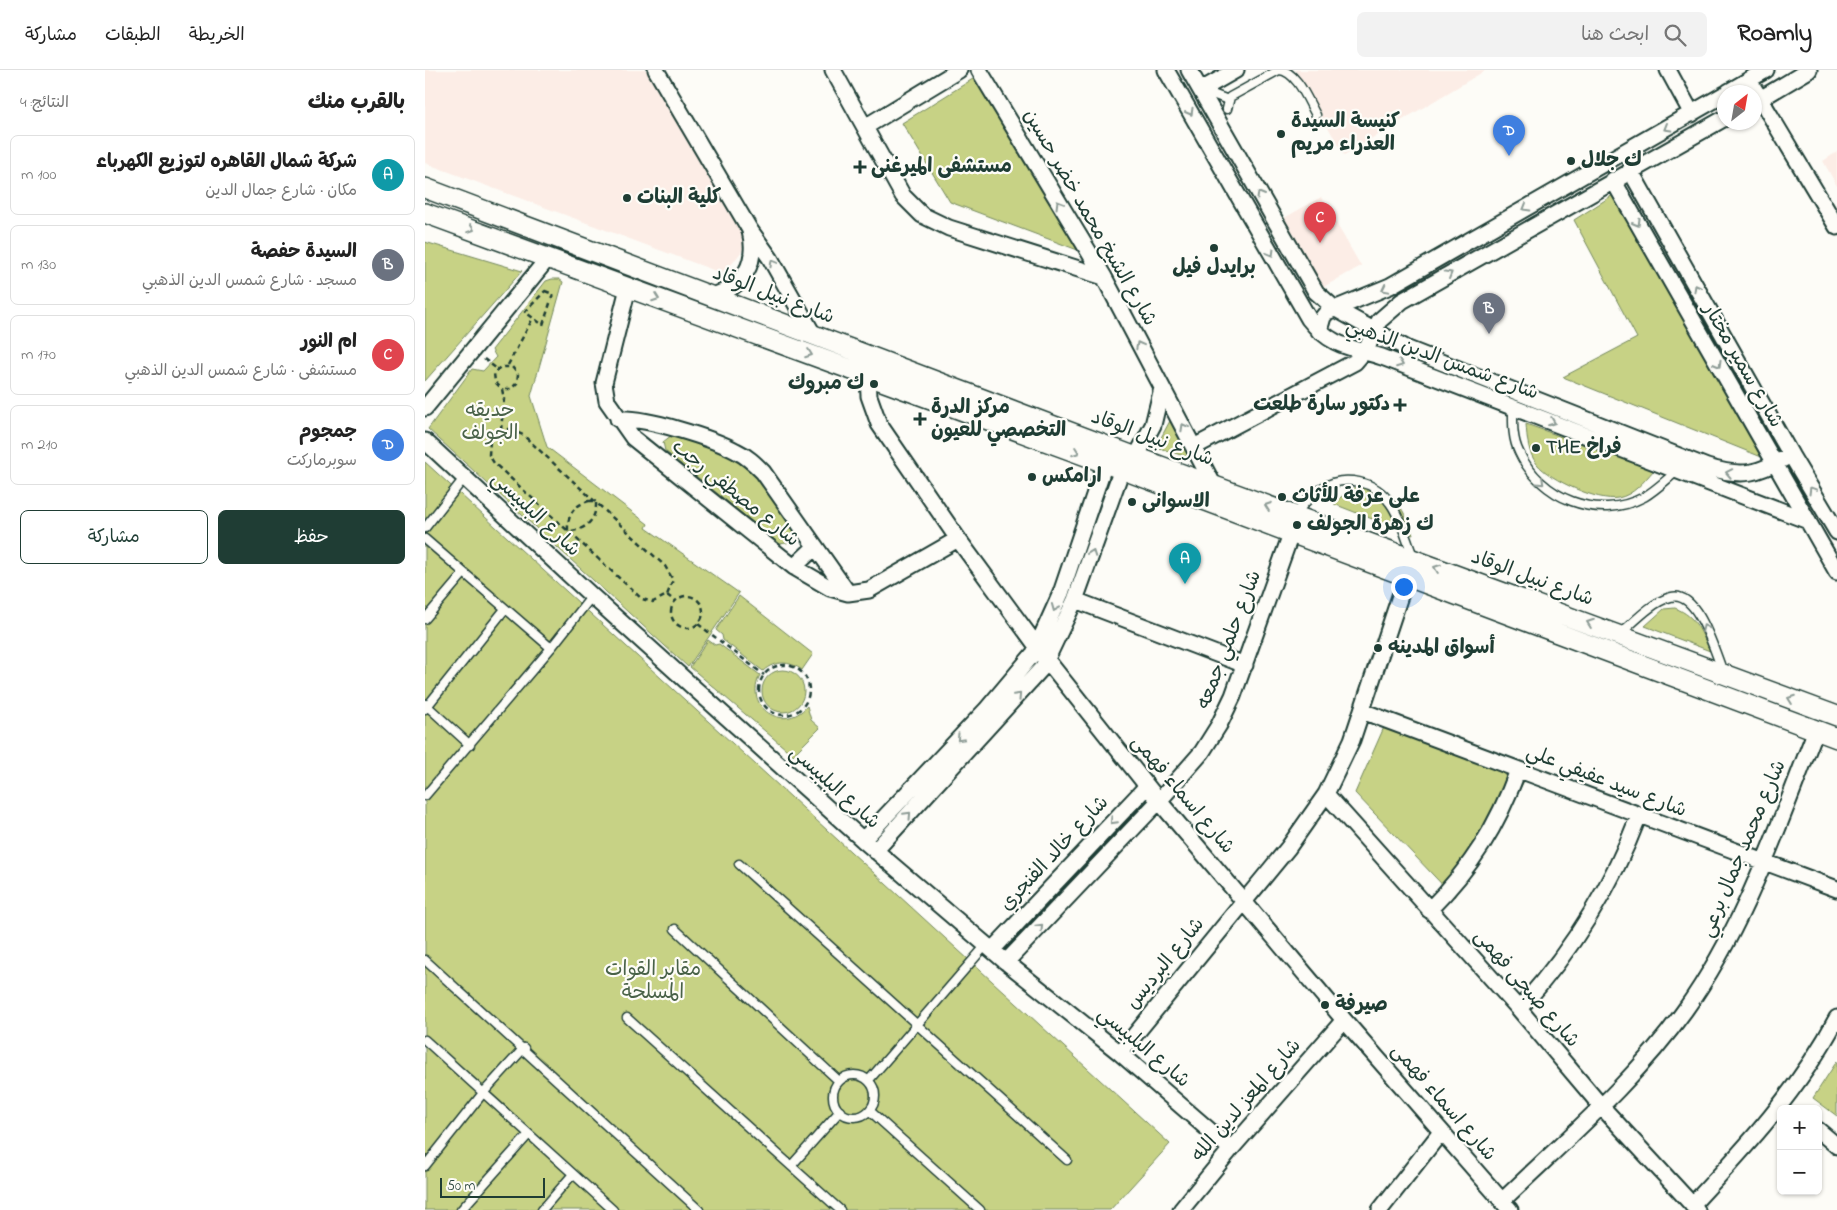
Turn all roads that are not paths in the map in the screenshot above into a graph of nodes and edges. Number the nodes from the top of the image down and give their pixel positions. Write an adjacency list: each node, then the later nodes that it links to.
1 (656, 70): 27 (street)
2 (833, 70): 21 (street)
3 (959, 70): 21 (street)
4 (979, 70): 29 (street, شارع الشيخ محمد خضر حسين, one-way to 4)
5 (1166, 70): 34 (street, شارع شمس الدين الذهبي, one-way to 34)
6 (1189, 70): 14 (street, شارع شمس الدين الذهبي)
7 (1236, 70): 14 (street)
8 (1668, 70): 18 (street)
9 (1766, 70): 11 (street)
10 (1809, 70): 15 (street)
11 (1749, 80): 12 (street); 13 (street)
12 (1740, 85)
13 (1751, 85)
14 (1201, 90): 19 (lane); 32 (street, شارع شمس الدين الذهبي, one-way to 14)
15 (1762, 97)
16 (1717, 99): 18 (street)
17 (1762, 108): 26 (street)
18 (1692, 114): 32 (street, one-way to 32)
19 (1316, 115)
20 (1717, 122): 22 (street)
21 (865, 127): 29 (street)
22 (1630, 170): 23 (street); 44 (street, شارع سمير مختار, one-way to 22)
23 (1613, 180): 33 (street, one-way to 23); 46 (street, شارع سمير مختار, one-way to 46)
24 (425, 188): 31 (street, شارع نبيل الوقاد)
25 (425, 212): 28 (street, شارع نبيل الوقاد, one-way to 28)
26 (1835, 218)
27 (750, 230): 31 (street); 35 (street, one-way to 27)
28 (549, 257): 30 (street, شارع نبيل الوقاد); 40 (street)
29 (1104, 277): 38 (street, شارع الشيخ محمد خضر حسين, one-way to 29)
30 (629, 288): 37 (street, شارع نبيل الوقاد, one-way to 37); 41 (street, شارع مصطفي رجب)
31 (712, 296): 35 (street, شارع نبيل الوقاد)
32 (1334, 308): 33 (street, شارع شمس الدين الذهبي); 34 (street)
33 (1374, 330): 36 (street); 48 (street, شارع شمس الدين الذهبي)
34 (1319, 331): 36 (street, شارع شمس الدين الذهبي)
35 (814, 336): 45 (street, شارع نبيل الوقاد)
36 (1364, 352): 39 (street, شارع شمس الدين الذهبي, one-way to 39); 43 (street)
37 (868, 376): 45 (street, شارع نبيل الوقاد, one-way to 45); 56 (street, شارع اسماء فهمى)
38 (1162, 388): 43 (street, شارع الشيخ محمد خضر حسين, one-way to 38); 45 (street)
39 (1513, 407): 47 (street, شارع شمس الدين الذهبي, one-way to 47); 47 (lane, one-way to 47)
40 (425, 408)
41 (618, 419): 57 (street); 59 (street, شارع مصطفي رجب)
42 (425, 441): 49 (street, شارع البلبيسي)
43 (1195, 446): 50 (street, شارع الشيخ محمد خضر حسين)
44 (1791, 455): 46 (street, شارع شمس الدين الذهبي); 54 (street, شارع سمير مختار, one-way to 44)
45 (1121, 463): 50 (street, شارع نبيل الوقاد); 52 (street, شارع نبيل الوقاد); 65 (street, one-way to 45); 71 (street, one-way to 71)
46 (1775, 464): 48 (street, شارع شمس الدين الذهبي, one-way to 48); 51 (street, شارع سمير مختار)
47 (1677, 471): 48 (street, شارع شمس الدين الذهبي)
48 (1704, 474): 51 (street, شارع شمس الدين الذهبي)
49 (465, 477): 53 (lane); 64 (street, شارع البلبيسي)
50 (1213, 486): 52 (street, شارع نبيل الوقاد, one-way to 50)
51 (1808, 521): 60 (street, شارع سمير مختار)
52 (1292, 524): 58 (street, شارع نبيل الوقاد); 58 (lane); 62 (street, شارع نبيل الوقاد); 74 (street, شارع حلمي جمعه)
53 (425, 528)
54 (1837, 532)
55 (425, 539): 61 (lane)
56 (958, 539): 63 (street); 71 (street, شارع اسماء فهمى)
57 (815, 546): 59 (street); 63 (street)
58 (1415, 560): 66 (street, شارع نبيل الوقاد, one-way to 58)
59 (794, 567): 63 (street, شارع مصطفي رجب)
60 (1837, 572)
61 (464, 573): 67 (lane); 68 (lane)
62 (1406, 578): 69 (street, شارع نبيل الوقاد); 77 (street, شارع البرديس)
63 (848, 593)
64 (592, 596): 72 (lane); 88 (street, شارع البلبيسي)
65 (1075, 600): 73 (street); 74 (street)
66 (1537, 604): 69 (street); 70 (street, شارع نبيل الوقاد, one-way to 66)
67 (505, 609): 72 (lane); 76 (lane)
68 (425, 619)
69 (1529, 622): 79 (street, شارع نبيل الوقاد)
70 (1620, 634): 75 (street, شارع نبيل الوقاد); 75 (lane, one-way to 70)
71 (1037, 647): 73 (street, شارع اسماء فهمى); 88 (street, one-way to 88)
72 (551, 648): 81 (lane)
73 (1047, 660): 83 (street, شارع اسماء فهمى); 89 (street, one-way to 73)
74 (1245, 666): 86 (street, شارع حلمي جمعه)
75 (1723, 674): 78 (street, شارع نبيل الوقاد, one-way to 75)
76 (426, 707): 81 (lane)
77 (1362, 711): 82 (street, شارع سيد عفيفي علي); 84 (street, شارع البرديس)
78 (1837, 716)
79 (1816, 730): 80 (street, شارع نبيل الوقاد); 90 (street, شارع محمد جمال برعي)
80 (1837, 738)
81 (470, 745): 85 (lane)
82 (1518, 770): 87 (street, شارع سيد عفيفي علي); 94 (street)
83 (1147, 786): 86 (street, شارع اسماء فهمى); 96 (street, شارع خالد الفنجري, one-way to 96)
84 (1326, 794): 93 (street, شارع البرديس); 94 (street, شارع صبحى فهمى)
85 (425, 796)
86 (1159, 801): 93 (street, شارع اسماء فهمى); 98 (street, شارع خالد الفنجري, one-way to 86)
87 (1639, 815): 90 (street, شارع سيد عفيفي علي); 99 (street)
88 (863, 840): 89 (street, شارع البلبيسي)
89 (875, 850): 96 (street, شارع البلبيسي)
90 (1763, 862): 92 (street, شارع سيد عفيفي علي); 112 (street, شارع محمد جمال برعي)
91 (739, 864): 103 (lane)
92 (1837, 889)
93 (1244, 901): 102 (street, شارع اسماء فهمى); 107 (street, شارع البرديس)
94 (1429, 910): 99 (street, شارع صبحى فهمى)
95 (675, 929): 109 (lane)
96 (989, 948): 98 (street, شارع البلبيسي); 103 (lane)
97 (425, 960): 106 (lane)
98 (1006, 962): 107 (street, شارع البلبيسي)
99 (1519, 1010): 112 (street, شارع صبحى فهمى)
100 (627, 1018): 123 (lane)
101 (1837, 1018): 104 (street)
102 (1344, 1020): 116 (street, شارع اسماء فهمى); 120 (street, شارع المعز لدين الله)
103 (919, 1025): 108 (lane); 121 (lane)
104 (1832, 1037): 111 (street)
105 (425, 1040): 110 (lane)
106 (524, 1048): 110 (lane); 130 (lane)
107 (1120, 1053): 120 (street, شارع البلبيسي)
108 (869, 1080): 109 (lane); 114 (lane)
109 (839, 1081): 113 (lane)
110 (483, 1093): 118 (lane); 122 (lane)
111 (1787, 1105)
112 (1601, 1106): 125 (street, شارع محمد جمال برعي); 126 (street, شارع صبحى فهمى)
113 (840, 1111): 114 (lane); 123 (lane)
114 (870, 1111): 132 (lane)
115 (1777, 1115): 126 (street)
116 (1441, 1132): 125 (street, شارع اسماء فهمى); 134 (street)
117 (1822, 1133): 119 (street)
118 (529, 1134): 124 (lane); 127 (lane)
119 (1837, 1146)
120 (1231, 1149): 133 (street, شارع المعز لدين الله)
121 (1067, 1160)
122 (425, 1166)
123 (791, 1166): 131 (lane)
124 (573, 1174): 128 (lane); 129 (lane)
125 (1506, 1206)
126 (1694, 1207)
127 (461, 1210)
128 (542, 1210)
129 (613, 1210)
130 (699, 1210)
131 (840, 1210)
132 (980, 1210)
133 (1181, 1210)
134 (1380, 1210)

